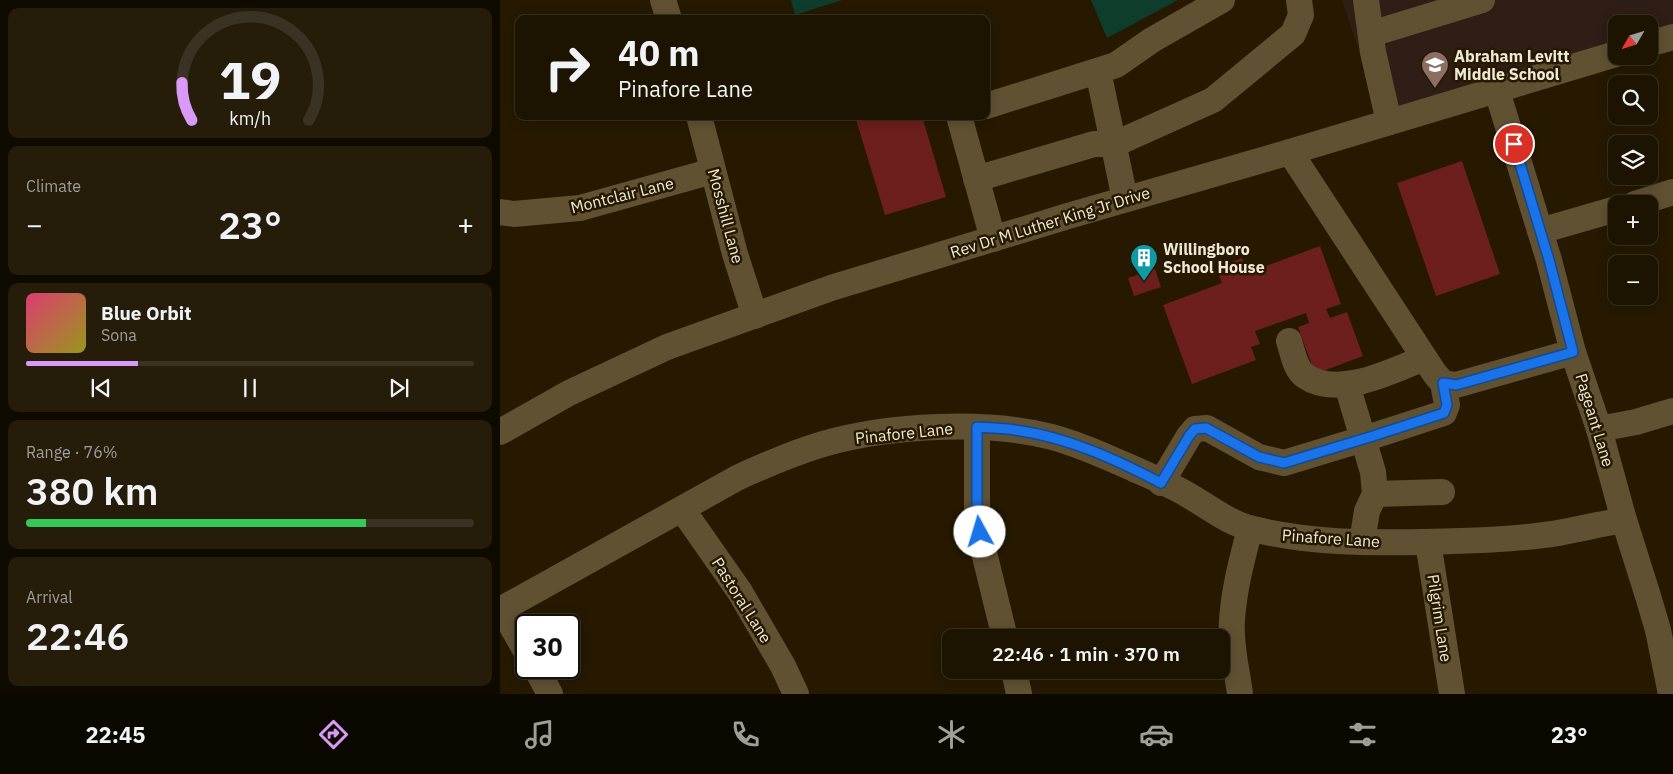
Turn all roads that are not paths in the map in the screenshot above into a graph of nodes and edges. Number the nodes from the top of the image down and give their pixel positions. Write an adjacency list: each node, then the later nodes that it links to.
1 (663, 0): 6 (street)
2 (1222, 0): 11 (street)
3 (1299, 0): 17 (street)
4 (1366, 0): 7 (street)
5 (1482, 0): 7 (street)
6 (668, 15)
7 (1371, 34): 16 (street)
8 (1673, 36): 9 (street)
9 (1658, 41)
10 (1608, 56): 12 (street, Rev Dr M Luther King Jr Drive)
11 (1098, 71): 13 (street); 17 (street)
12 (1498, 90): 16 (street, Rev Dr M Luther King Jr Drive); 26 (street, Pageant Lane)
13 (990, 105)
14 (700, 120): 19 (street, Mosshill Lane)
15 (960, 120): 20 (street)
16 (1389, 122): 18 (street, Rev Dr M Luther King Jr Drive)
17 (1114, 144): 20 (street); 23 (street)
18 (1290, 152): 23 (street, Rev Dr M Luther King Jr Drive); 31 (street)
19 (713, 171): 25 (street, Montclair Lane); 28 (street, Mosshill Lane)
20 (976, 179): 27 (street)
21 (1673, 192): 22 (street)
22 (1658, 197)
23 (1125, 199): 27 (street, Rev Dr M Luther King Jr Drive)
24 (1608, 211): 26 (street)
25 (500, 212)
26 (1540, 232): 30 (street, Pageant Lane)
27 (992, 239): 28 (street, Rev Dr M Luther King Jr Drive)
28 (754, 316): 37 (street, Rev Dr M Luther King Jr Drive)
29 (1289, 341): 33 (street)
30 (1573, 352): 32 (street); 36 (street, Pageant Lane)
31 (1424, 358): 32 (street); 33 (street)
32 (1443, 383): 38 (street)
33 (1347, 386): 38 (street)
34 (1673, 411): 36 (street)
35 (977, 427): 39 (street, Pinafore Lane); 42 (street, Pinafore Lane); 48 (street)
36 (1599, 429): 43 (street, Pageant Lane)
37 (500, 432)
38 (1363, 440): 39 (street); 41 (street)
39 (1161, 483): 44 (street, Pinafore Lane)
40 (1442, 492): 41 (street)
41 (1375, 494): 45 (street)
42 (682, 509): 47 (street, Pinafore Lane); 54 (street, Pastoral Lane)
43 (1624, 520): 46 (street, Pinafore Lane); 50 (street, Pageant Lane)
44 (1250, 529): 45 (street, Pinafore Lane); 56 (street)
45 (1362, 542): 46 (street, Pinafore Lane)
46 (1428, 542): 57 (street, Pilgrim Lane)
47 (501, 610): 49 (street)
48 (1003, 629)
49 (515, 633)
50 (1666, 636): 58 (street, Pageant Lane)
51 (542, 679): 53 (street)
52 (1016, 679): 55 (street)
53 (550, 694)
54 (796, 694)
55 (1019, 694)
56 (1240, 694)
57 (1452, 694)
58 (1671, 694)

